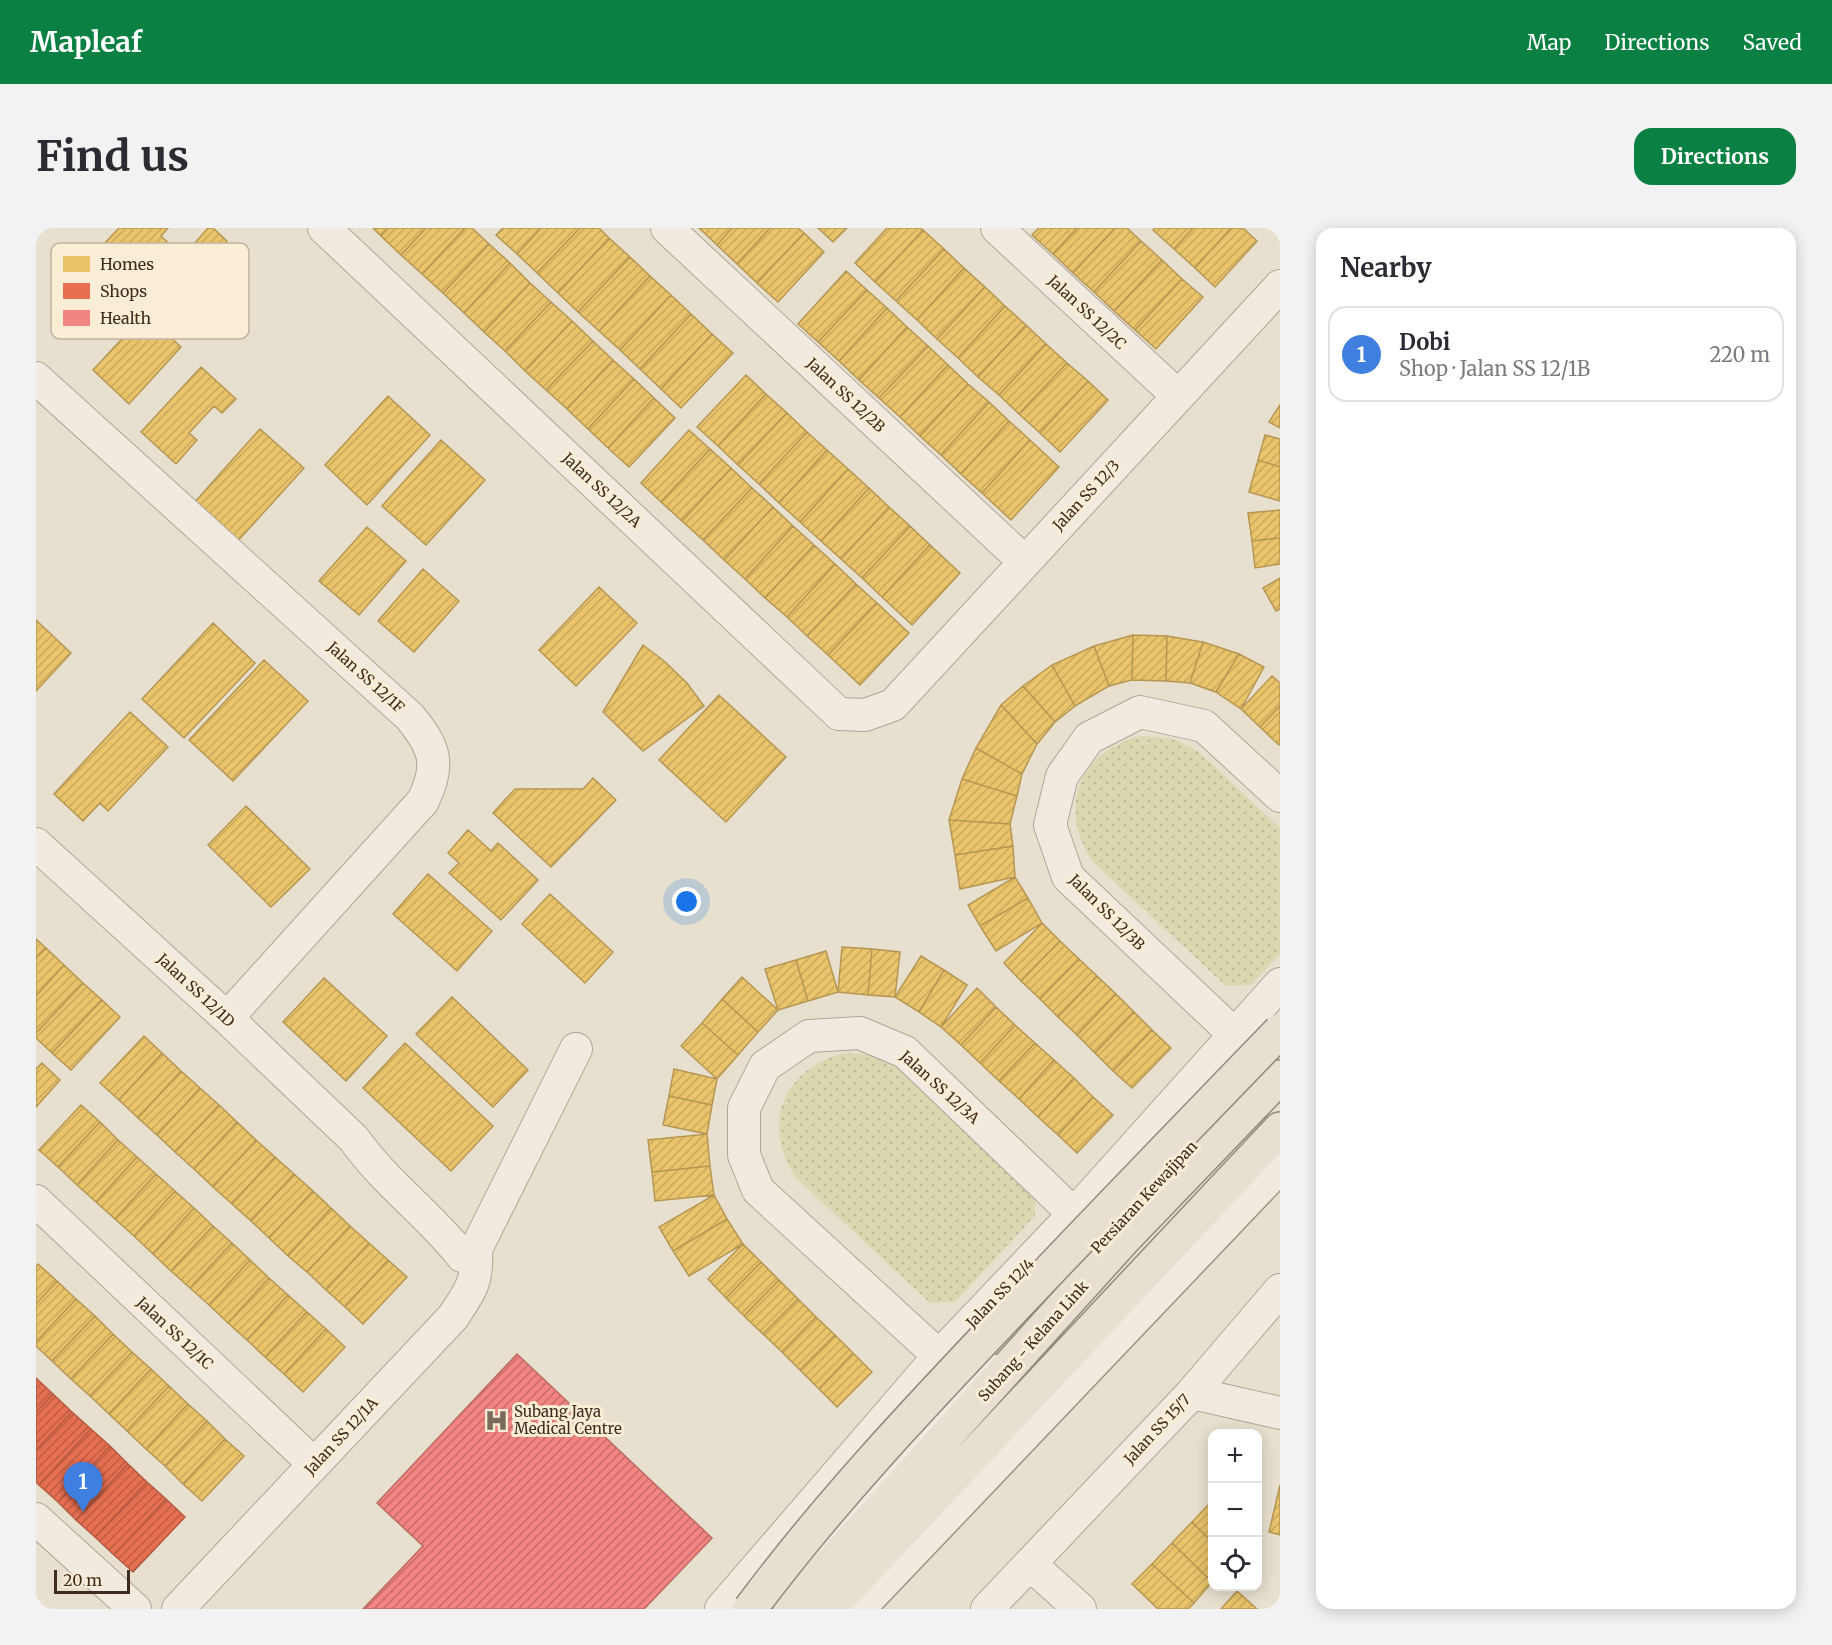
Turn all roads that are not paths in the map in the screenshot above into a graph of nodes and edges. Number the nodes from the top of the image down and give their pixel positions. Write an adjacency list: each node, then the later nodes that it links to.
1 (324, 228): 8 (street, Jalan SS 12/2A)
2 (667, 228): 7 (street, Jalan SS 12/2B)
3 (997, 228): 6 (street, Jalan SS 12/2C)
4 (1280, 286): 6 (street, Jalan SS 12/3)
5 (36, 378): 12 (street, Jalan SS 12/1F)
6 (1178, 396): 7 (street, Jalan SS 12/3)
7 (1025, 562): 8 (street, Jalan SS 12/3)
8 (893, 705)
9 (1280, 796): 14 (street, Jalan SS 12/3B)
10 (36, 844): 12 (street, Jalan SS 12/1D)
11 (1280, 984): 14 (street, Jalan SS 12/4)
12 (227, 1018): 22 (street, Jalan SS 12/1D)
13 (1280, 1031): 33 (main road, bridge)
14 (1234, 1034): 21 (street, Jalan SS 12/4)
15 (576, 1049): 22 (street, Jalan SS 12/1A)
16 (1280, 1050): 25 (main road, Persiaran Kewajipan)
17 (1280, 1077): 37 (main road, Subang - Kelana Link)
18 (1280, 1129): 38 (main road)
19 (1280, 1166): 39 (main road)
20 (36, 1201): 29 (street, Jalan SS 12/1C)
21 (1074, 1214): 24 (street, Jalan SS 12/4); 26 (street, Jalan SS 12/3A)
22 (469, 1253): 29 (street, Jalan SS 12/1A)
23 (1280, 1290): 27 (street, Jalan SS 15/7)
24 (974, 1320): 25 (street); 26 (street, Jalan SS 12/4)
25 (1005, 1347): 36 (main road, Persiaran Kewajipan)
26 (939, 1356): 33 (street, Jalan SS 12/4)
27 (1192, 1393): 28 (street); 31 (street, Jalan SS 15/7)
28 (1280, 1413)
29 (307, 1457): 34 (street, Jalan SS 12/1A); 35 (street, Jalan SS 12/1A)
30 (36, 1519): 32 (street)
31 (1030, 1564): 40 (street, Jalan SS 15/7); 41 (street)
32 (128, 1606)
33 (727, 1608)
34 (155, 1609)
35 (178, 1609)
36 (763, 1609)
37 (790, 1609)
38 (829, 1609)
39 (858, 1609)
40 (987, 1609)
41 (1080, 1609)

